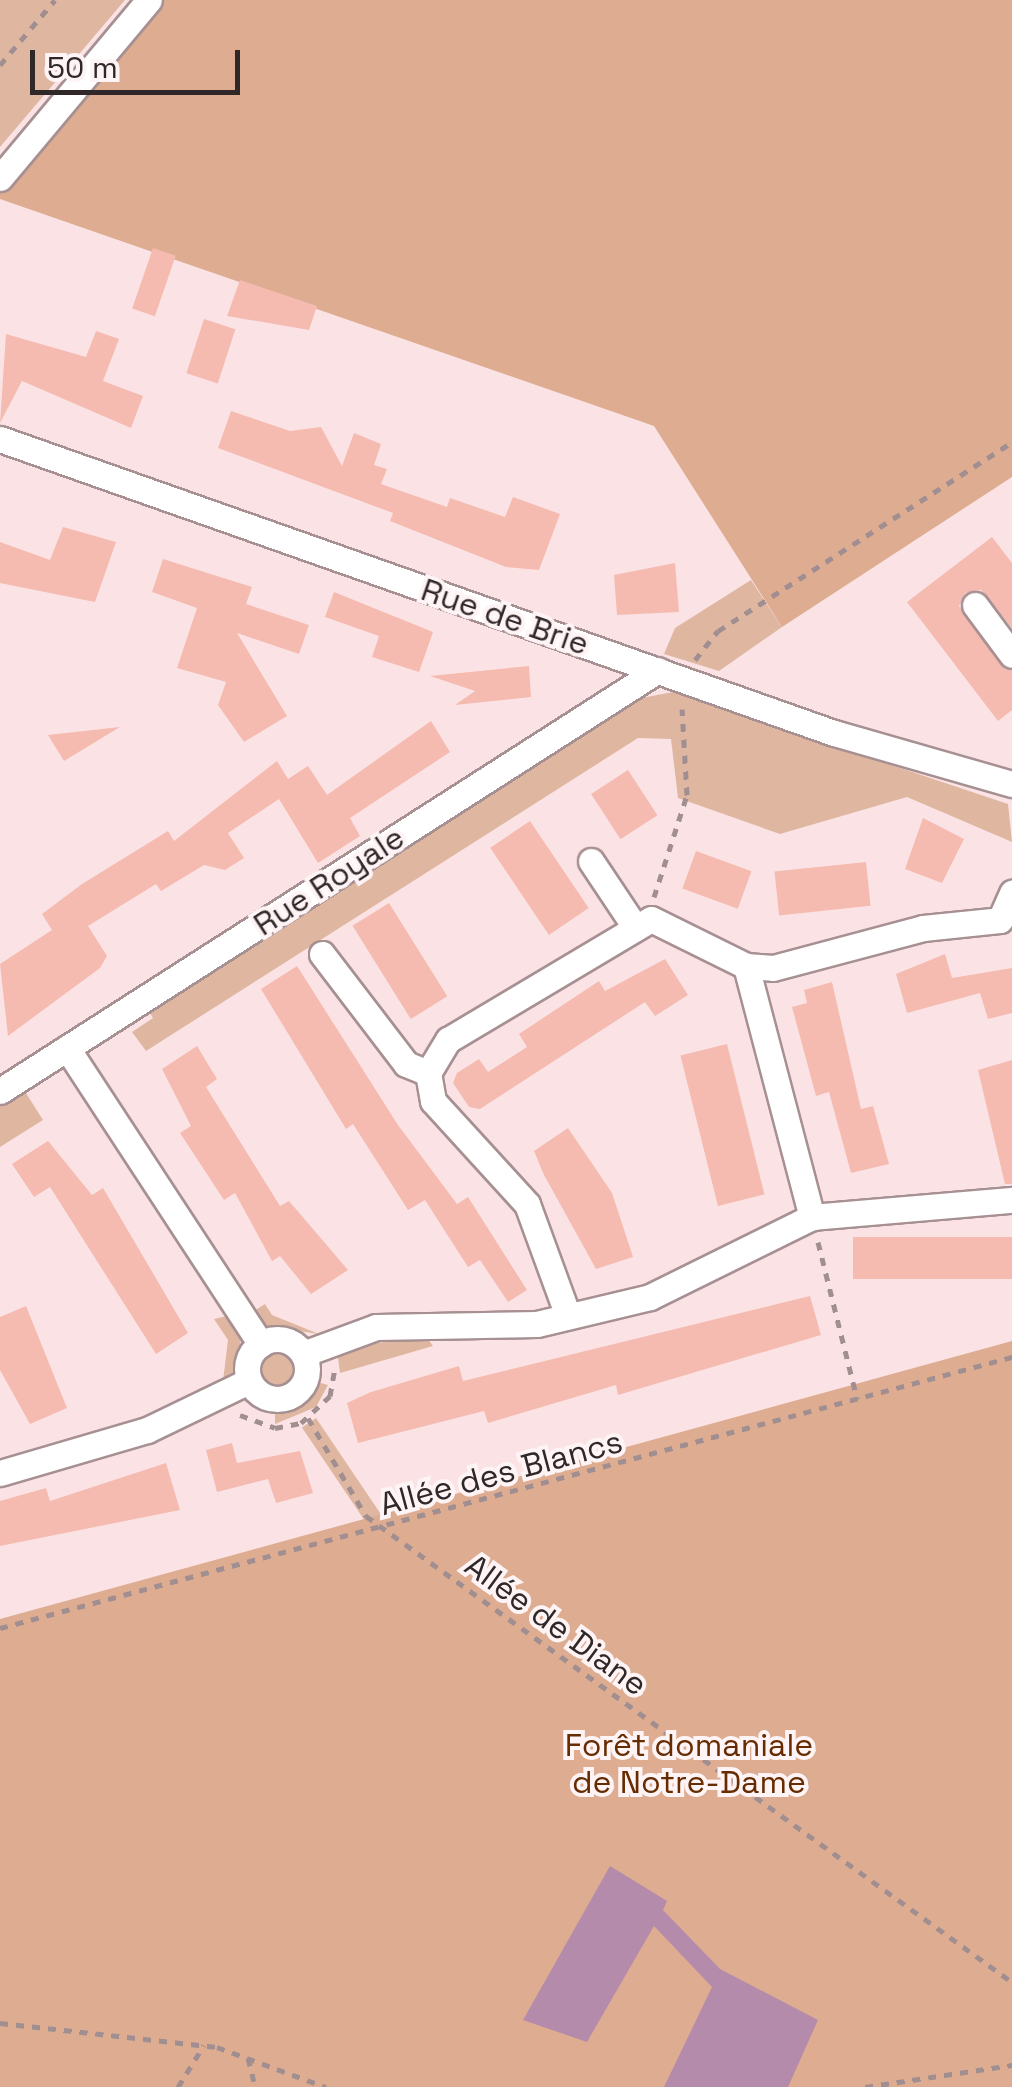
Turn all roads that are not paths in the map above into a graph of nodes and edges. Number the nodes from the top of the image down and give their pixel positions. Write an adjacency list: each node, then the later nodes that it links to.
1 (149, 0): 2 (street)
2 (0, 178)
3 (0, 439): 6 (street, Rue de Brie)
4 (975, 606): 5 (street)
5 (1012, 654)
6 (658, 670): 7 (street, Rue de Brie); 14 (street, Rue Royale)
7 (1012, 784)
8 (592, 861): 10 (street)
9 (1012, 893): 11 (street)
10 (642, 922): 13 (street); 15 (street)
11 (1006, 924): 13 (street)
12 (322, 954): 15 (street)
13 (746, 966): 18 (street)
14 (68, 1048): 16 (street, Rue Royale); 20 (street)
15 (428, 1073): 19 (street)
16 (0, 1091)
17 (1012, 1200): 18 (street)
18 (812, 1216): 19 (street)
19 (568, 1316): 21 (street)
20 (261, 1344): 21 (street); 22 (street)
21 (303, 1354): 22 (street)
22 (248, 1381): 23 (street)
23 (0, 1473)

